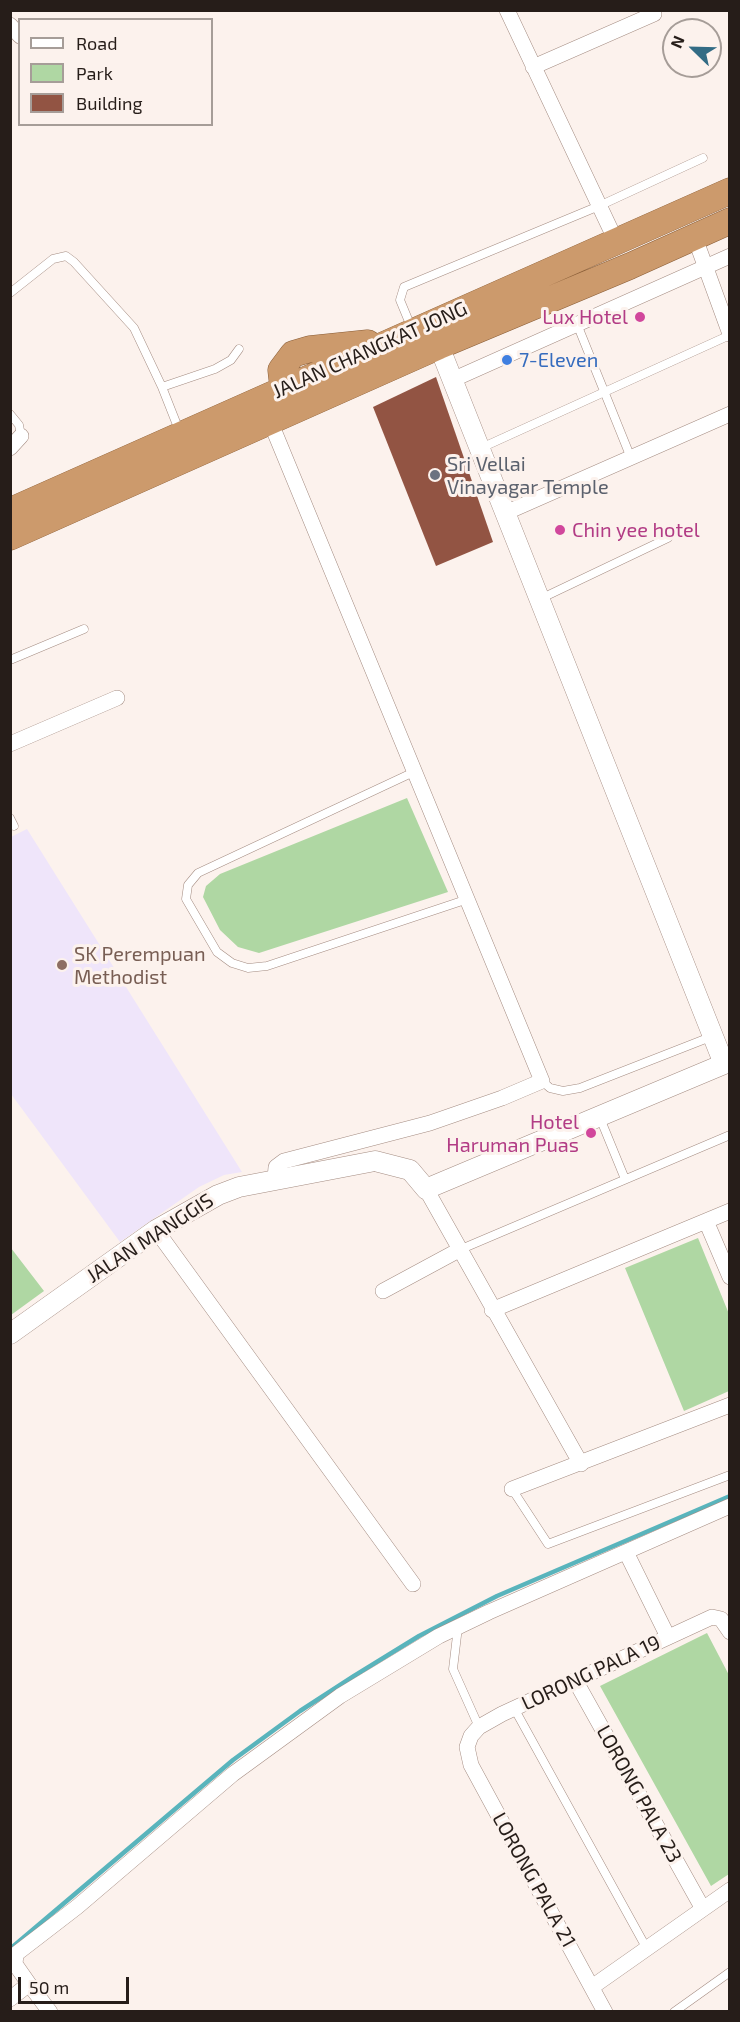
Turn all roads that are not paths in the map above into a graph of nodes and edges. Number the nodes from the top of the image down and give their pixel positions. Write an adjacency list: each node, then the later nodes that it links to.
1 (507, 10): 3 (street)
2 (654, 14): 3 (street)
3 (533, 66): 6 (street)
4 (703, 158): 6 (lane)
5 (729, 191): 9 (highway, JALAN CHANGKAT JONG)
6 (599, 206): 9 (street); 16 (lane)
7 (729, 221): 8 (highway, JALAN CHANGKAT JONG)
8 (695, 238): 12 (highway, JALAN CHANGKAT JONG); 13 (street)
9 (616, 242): 11 (highway, JALAN CHANGKAT JONG)
10 (729, 256): 13 (street)
11 (567, 264): 12 (highway); 16 (highway, JALAN CHANGKAT JONG)
12 (630, 266): 18 (highway, JALAN CHANGKAT JONG)
13 (705, 267): 15 (street); 17 (street)
14 (10, 293): 21 (lane)
15 (577, 324): 20 (street); 24 (lane)
16 (412, 330): 22 (highway, JALAN CHANGKAT JONG)
17 (729, 334): 24 (lane)
18 (438, 346): 20 (street); 23 (highway, JALAN CHANGKAT JONG)
19 (239, 349): 21 (lane)
20 (452, 380): 31 (street)
21 (162, 387): 28 (lane)
22 (287, 387): 23 (highway); 28 (highway, JALAN CHANGKAT JONG)
23 (346, 387): 27 (highway, JALAN CHANGKAT JONG)
24 (604, 391): 31 (lane); 32 (lane)
25 (10, 414): 29 (lane)
26 (729, 414): 32 (street)
27 (270, 421): 35 (highway, JALAN CHANGKAT JONG); 42 (street)
28 (180, 435): 33 (highway, JALAN CHANGKAT JONG)
29 (21, 436): 30 (street)
30 (10, 448)
31 (480, 449): 34 (street)
32 (631, 458): 34 (street)
33 (10, 511)
34 (506, 513): 37 (street)
35 (10, 537)
36 (668, 538): 37 (lane)
37 (540, 599): 44 (street)
38 (84, 629): 39 (lane)
39 (10, 660)
40 (117, 698): 41 (street)
41 (10, 744)
42 (416, 771): 43 (street); 43 (lane)
43 (468, 899): 46 (street)
44 (712, 1036): 45 (street); 46 (lane)
45 (727, 1065): 47 (street)
46 (542, 1081): 49 (street)
47 (599, 1116): 50 (lane); 51 (street)
48 (729, 1135): 50 (lane)
49 (275, 1179): 51 (street, JALAN MANGGIS); 54 (street, JALAN MANGGIS)
50 (625, 1179): 55 (lane)
51 (426, 1189): 55 (street)
52 (729, 1211): 53 (street)
53 (706, 1221): 56 (street); 58 (street)
54 (156, 1230): 59 (street, JALAN MANGGIS); 66 (street)
55 (459, 1250): 57 (street); 58 (street)
56 (729, 1277)
57 (382, 1291)
58 (492, 1310): 61 (street)
59 (10, 1334)
60 (729, 1405): 61 (street)
61 (581, 1464): 63 (street)
62 (729, 1475): 63 (lane)
63 (512, 1489)
64 (729, 1506): 65 (street)
65 (626, 1552): 67 (street); 69 (street)
66 (413, 1584)
67 (458, 1627): 72 (lane); 77 (street)
68 (727, 1627): 69 (street, LORONG PALA 19)
69 (668, 1637): 70 (street, LORONG PALA 19)
70 (575, 1680): 71 (street, LORONG PALA 19); 74 (street, LORONG PALA 23)
71 (514, 1708): 72 (street, LORONG PALA 19); 75 (lane)
72 (479, 1727): 78 (street, LORONG PALA 21)
73 (729, 1890): 74 (street)
74 (703, 1909): 75 (street)
75 (646, 1949): 78 (street)
76 (729, 1972): 82 (lane)
77 (29, 1984): 79 (street); 80 (street)
78 (592, 1987): 81 (street, LORONG PALA 21)
79 (10, 1999)
80 (50, 2012)
81 (605, 2012)
82 (674, 2012)

